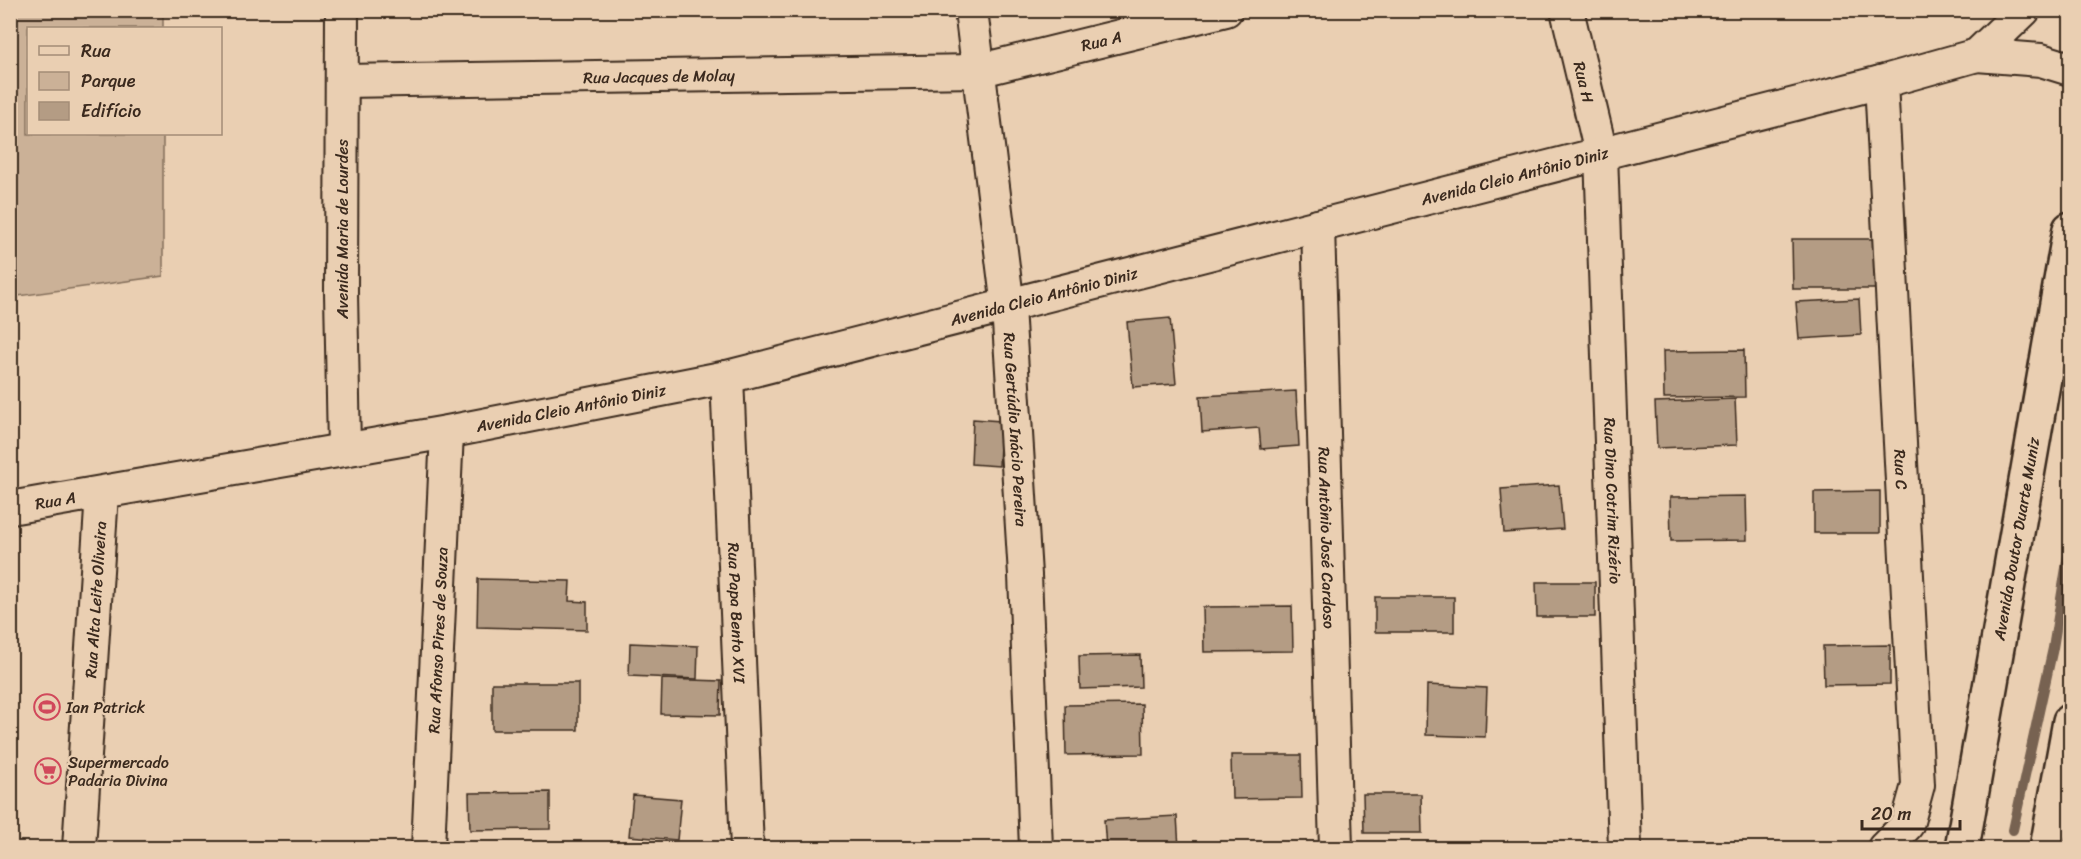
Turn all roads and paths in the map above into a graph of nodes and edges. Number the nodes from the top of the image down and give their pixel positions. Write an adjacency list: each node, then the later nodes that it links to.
1 (342, 10): 9 (street, Avenida Maria de Lourdes)
2 (970, 10): 8 (street, Rua Gertúdio Inácio Pereira)
3 (1226, 10): 8 (street, Rua A)
4 (1567, 10): 11 (street, Rua H)
5 (2024, 10): 6 (street, Avenida Cleio Antônio Diniz)
6 (1977, 54): 7 (street, Avenida Cleio Antônio Diniz); 10 (street, Avenida Cleio Antônio Diniz)
7 (2070, 69)
8 (977, 71): 9 (street, Rua Jacques de Molay); 14 (street, Rua Gertúdio Inácio Pereira)
9 (343, 81): 17 (street, Avenida Maria de Lourdes)
10 (1881, 82): 11 (street, Avenida Cleio Antônio Diniz); 27 (street, Rua C)
11 (1601, 153): 12 (street, Avenida Cleio Antônio Diniz); 26 (street, Rua Dino Cotrim Rizério)
12 (1318, 226): 14 (street, Avenida Cleio Antônio Diniz); 25 (street, Rua Antônio José Cardoso)
13 (2070, 229): 28 (street, Avenida Doutor Duarte Muniz)
14 (1008, 307): 15 (street, Avenida Cleio Antônio Diniz); 24 (street, Rua Gertúdio Inácio Pereira)
15 (726, 377): 16 (street, Avenida Cleio Antônio Diniz); 23 (street, Rua Papa Bento XVI)
16 (447, 432): 17 (street, Avenida Cleio Antônio Diniz); 22 (street, Rua Afonso Pires de Souza)
17 (345, 448): 18 (street, Avenida Cleio Antônio Diniz)
18 (102, 494): 19 (street, Rua A); 21 (street, Rua Alta Leite Oliveira)
19 (10, 508)
20 (2070, 722): 29 (street)
21 (79, 849)
22 (428, 849)
23 (747, 849)
24 (1036, 849)
25 (1336, 849)
26 (1625, 849)
27 (1884, 849)
28 (1962, 849)
29 (2047, 849)

